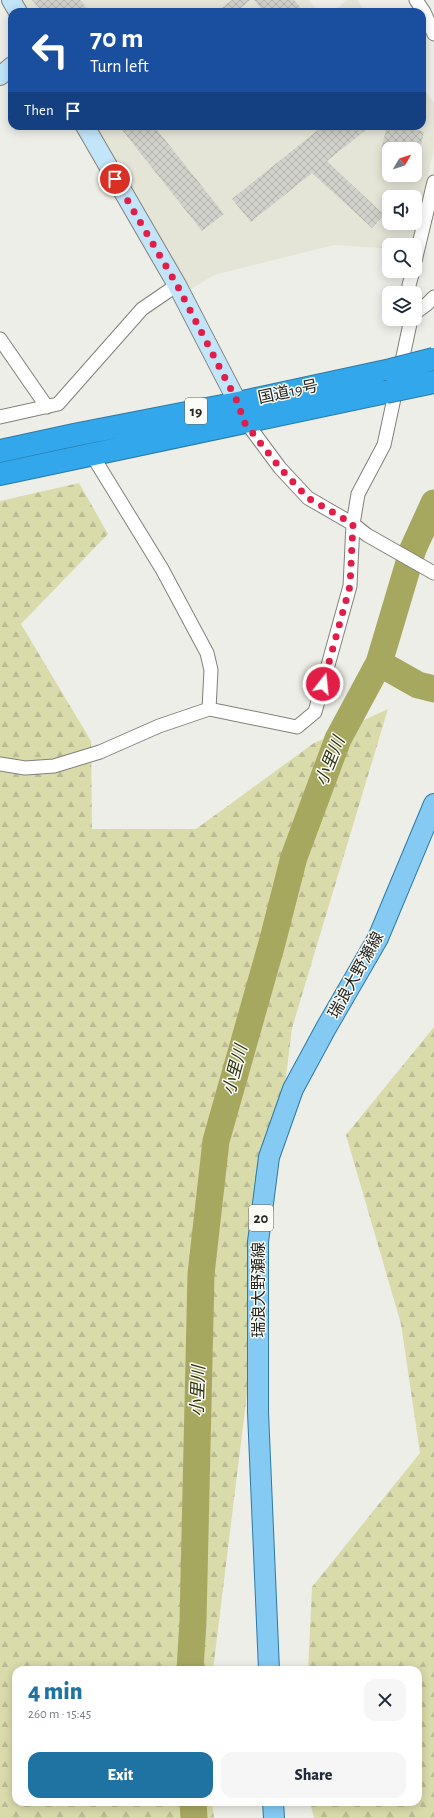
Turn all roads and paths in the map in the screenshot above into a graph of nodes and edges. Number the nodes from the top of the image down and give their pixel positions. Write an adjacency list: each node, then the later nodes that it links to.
1 (426, 16): 2 (street)
2 (434, 34)
3 (8, 69): 4 (street)
4 (0, 76)
5 (86, 130): 8 (street)
6 (434, 182): 7 (street)
7 (421, 238)
8 (177, 285): 15 (street); 16 (street)
9 (434, 297): 10 (street)
10 (422, 308)
11 (410, 326): 21 (street)
12 (0, 339): 15 (street)
13 (434, 359): 16 (highway, 国道19号 / 19, bridge)
14 (434, 382): 16 (highway, 国道19号 / 19, bridge)
15 (47, 407): 17 (street)
16 (241, 412): 18 (highway, 国道19号 / 19); 19 (highway, 国道19号 / 19); 21 (street)
17 (0, 417)
18 (0, 451)
19 (92, 455): 20 (highway, 国道19号 / 19); 23 (street)
20 (0, 474)
21 (353, 524): 22 (street); 23 (street)
22 (434, 573)
23 (209, 709): 24 (street)
24 (0, 764)
25 (434, 804): 26 (main road, 瑞浪大野瀬線 / 20)
26 (269, 1666)
27 (273, 1806): 28 (main road)
28 (274, 1818)

